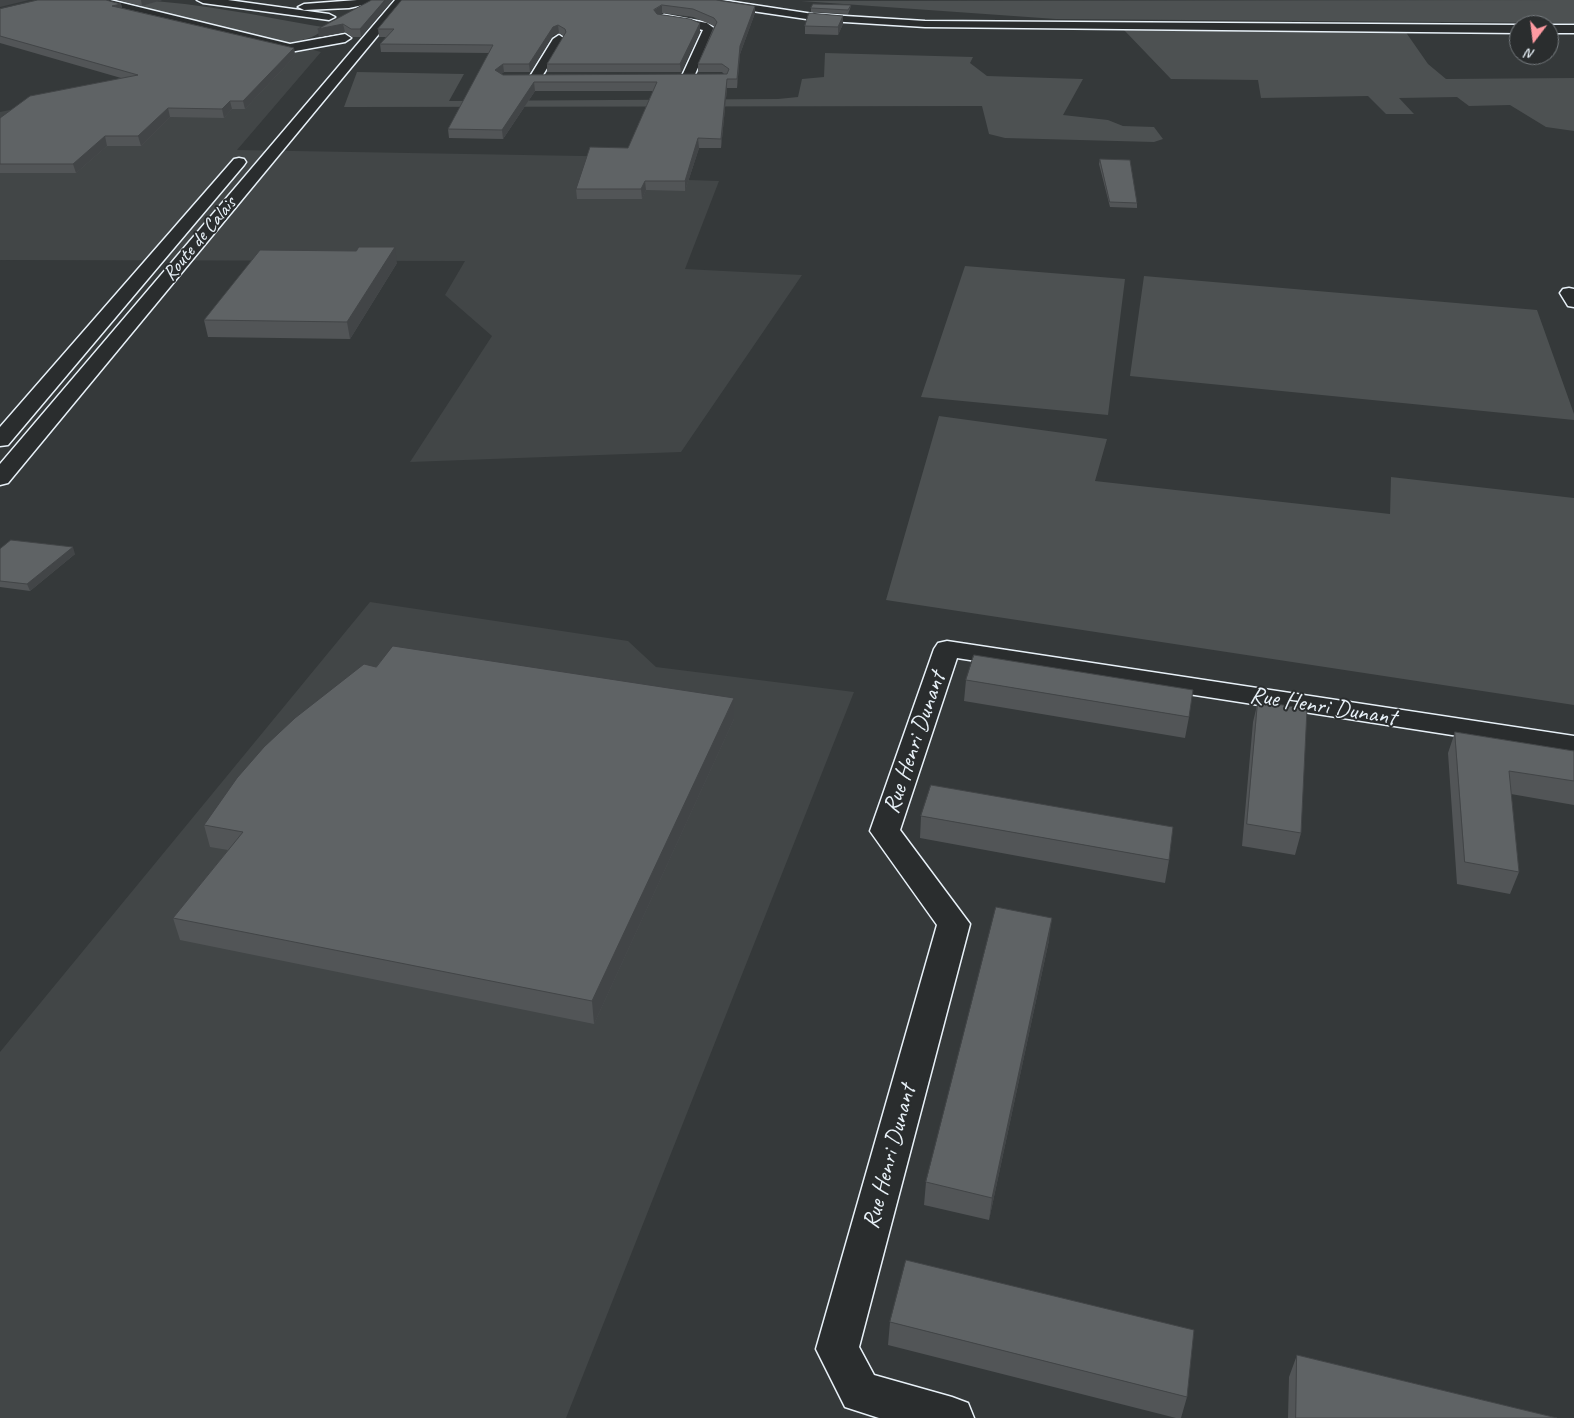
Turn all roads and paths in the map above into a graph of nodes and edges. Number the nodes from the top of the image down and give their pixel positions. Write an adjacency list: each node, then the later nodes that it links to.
1 (97, 0): 15 (main road)
2 (203, 0): 10 (main road)
3 (253, 0): 8 (main road)
4 (373, 0): 8 (main road)
5 (378, 0): 10 (main road)
6 (401, 0): 9 (main road, Route de Calais)
7 (698, 0): 13 (main road)
8 (304, 7): 10 (main road)
9 (388, 16): 10 (main road); 24 (main road, Route de Calais)
10 (358, 18): 15 (main road)
11 (662, 18): 21 (main road)
12 (1574, 28): 14 (main road)
13 (1509, 29)
14 (1559, 29)
15 (345, 38): 17 (main road)
16 (559, 39): 19 (main road)
17 (331, 55)
18 (519, 78): 19 (main road)
19 (535, 78): 20 (main road)
20 (554, 78)
21 (704, 78)
22 (246, 154): 23 (main road, Route de Calais)
23 (0, 440)
24 (0, 478)
25 (1574, 745): 26 (main road, Rue Henri Dunant)
26 (952, 1418)

